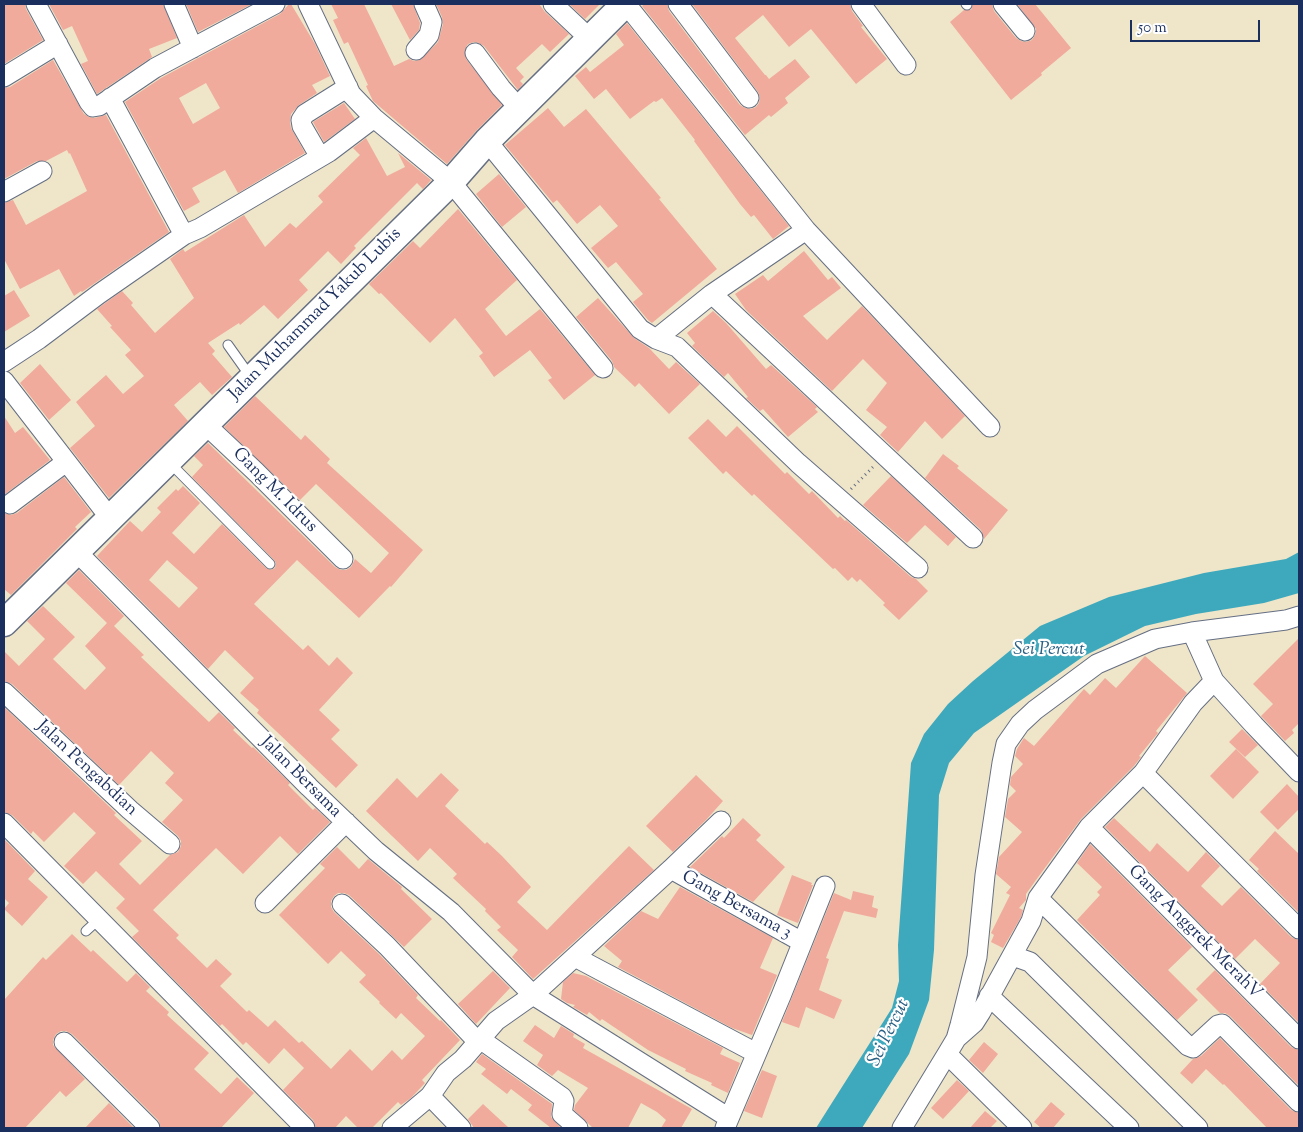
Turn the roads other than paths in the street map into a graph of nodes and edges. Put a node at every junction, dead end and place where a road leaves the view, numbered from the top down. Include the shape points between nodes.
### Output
1 (36, 4) edge
2 (174, 4) edge
3 (308, 4) edge
4 (424, 4) edge
5 (553, 4) edge
6 (625, 4) edge
7 (678, 4) edge
8 (861, 4) edge
9 (1003, 4) edge
10 (265, 6) edge
11 (1025, 31) dead end
12 (590, 39) junction
13 (58, 44) junction
14 (193, 48) junction
15 (416, 50) dead end
16 (475, 53) dead end
17 (906, 65) dead end
18 (4, 77) edge
19 (348, 87) junction
20 (110, 98) junction
21 (750, 98) dead end
22 (520, 109) junction
23 (374, 118) junction
24 (487, 142) junction
25 (320, 158) junction
26 (42, 171) dead end
27 (451, 182) junction
28 (4, 192) edge
29 (806, 230) junction
30 (184, 235) junction
31 (712, 294) junction
32 (656, 339) junction
33 (228, 345) dead end
34 (4, 362) edge
35 (603, 368) dead end
36 (252, 378) junction
37 (4, 381) edge
38 (205, 424) junction
39 (990, 428) dead end
40 (168, 461) junction
41 (66, 462) junction
42 (10, 504) dead end
43 (110, 518) junction
44 (973, 538) dead end
45 (76, 551) junction
46 (343, 559) dead end
47 (270, 564) dead end
48 (918, 568) dead end
49 (4, 623) edge
50 (1295, 623) edge
51 (1192, 632) junction
52 (1214, 681) junction
53 (4, 692) edge
54 (1299, 772) edge
55 (1143, 773) junction
56 (721, 820) dead end
57 (346, 822) junction
58 (4, 823) edge
59 (1088, 828) junction
60 (170, 844) dead end
61 (671, 869) junction
62 (825, 886) dead end
63 (1038, 898) junction
64 (265, 903) dead end
65 (342, 904) dead end
66 (1299, 929) edge
67 (802, 942) junction
68 (1013, 956) junction
69 (575, 957) junction
70 (533, 995) junction
71 (989, 996) junction
72 (1299, 1039) edge
73 (479, 1041) junction
74 (64, 1042) dead end
75 (952, 1047) junction
76 (756, 1052) junction
77 (1297, 1095) edge
78 (430, 1096) junction
79 (727, 1123) edge
80 (906, 1126) edge
81 (150, 1128) edge
82 (305, 1128) edge
83 (392, 1128) edge
84 (461, 1128) edge
85 (578, 1128) edge
86 (1022, 1128) edge
87 (1129, 1128) edge
88 (1198, 1128) edge

1 - 13 street
2 - 14 street
3 - 19 street
4 - 15 street via 432,22 429,35
5 - 12 street
6 - 12 main road, Jalan Muhammad Yakub Lubis
6 - 29 street
7 - 21 street
8 - 17 street
9 - 11 street
10 - 14 street
12 - 22 main road, Jalan Muhammad Yakub Lubis
13 - 18 street
13 - 20 street via 93,107
14 - 20 street
16 - 22 street
19 - 23 street
19 - 25 street via 305,114 301,120
20 - 30 street
22 - 24 main road, Jalan Muhammad Yakub Lubis
23 - 25 street
23 - 27 street
24 - 27 main road, Jalan Muhammad Yakub Lubis
24 - 32 street via 640,329
25 - 30 street
26 - 28 street
27 - 35 street
27 - 36 main road, Jalan Muhammad Yakub Lubis
29 - 31 street
29 - 39 street
30 - 34 street
31 - 32 street
31 - 44 street
32 - 48 street via 677,347 798,464
33 - 36 lane
36 - 38 main road, Jalan Muhammad Yakub Lubis
37 - 41 street
38 - 40 main road, Jalan Muhammad Yakub Lubis
38 - 46 street, Gang M. Idrus
40 - 43 main road, Jalan Muhammad Yakub Lubis
40 - 47 lane
41 - 42 street
41 - 43 street
43 - 45 main road, Jalan Muhammad Yakub Lubis
45 - 49 main road, Jalan Muhammad Yakub Lubis
45 - 57 street, Jalan Bersama
50 - 51 street
51 - 52 street
51 - 75 street via 1155,639 1097,664 1035,710 1006,744 985,876 977,957
52 - 54 street
52 - 55 street via 1193,703
53 - 60 street, Jalan Pengabdian
55 - 59 street
55 - 66 street
56 - 61 street
57 - 64 street
57 - 70 street, Jalan Bersama via 450,912
58 - 82 street via 92,925
59 - 63 street
59 - 72 street, Gang Anggrek MerahV
61 - 67 street, Gang Bersama 3
61 - 69 street
62 - 67 street
63 - 68 street
63 - 77 street via 1188,1046 1194,1048 1222,1024
65 - 73 street
67 - 76 street
68 - 71 street
68 - 88 street via 1030,962
69 - 70 street
69 - 76 street
70 - 73 street via 496,1021
70 - 79 street, Jalan Bersama
71 - 75 street via 974,1023
71 - 87 street
73 - 78 street via 446,1073
73 - 85 street via 562,1097 562,1114
74 - 81 street
75 - 80 street
75 - 86 street
76 - 79 street
78 - 83 street
78 - 84 street

